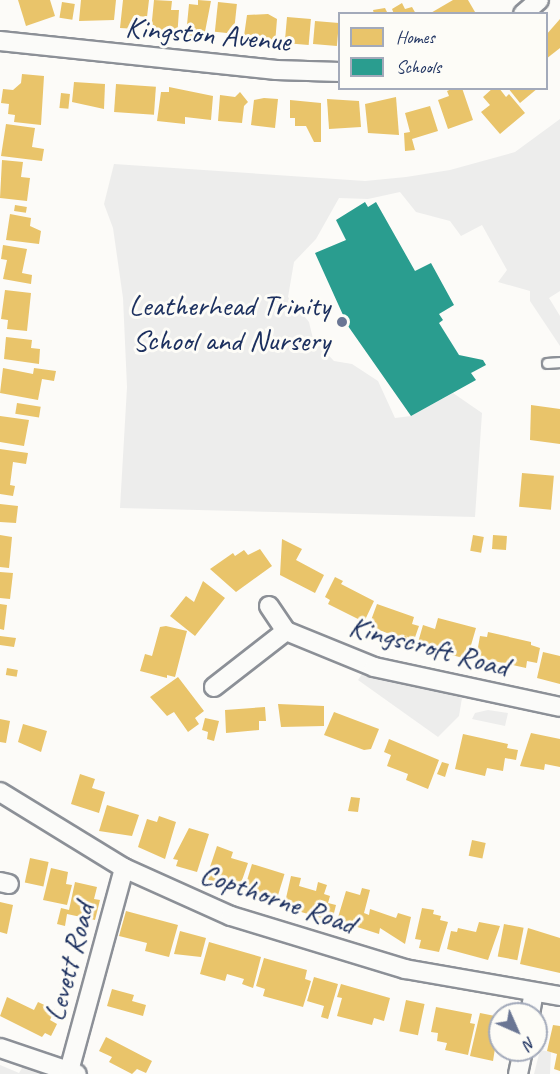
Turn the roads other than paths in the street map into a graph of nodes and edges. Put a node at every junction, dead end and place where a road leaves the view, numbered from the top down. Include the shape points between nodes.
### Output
1 (539, 0) edge
2 (525, 12) edge
3 (0, 41) edge
4 (338, 72) edge
5 (560, 362) edge
6 (547, 363) dead end
7 (269, 606) dead end
8 (286, 631) junction
9 (214, 687) dead end
10 (560, 707) edge
11 (0, 792) edge
12 (124, 868) junction
13 (534, 992) junction
14 (560, 996) edge
15 (532, 1002) edge
16 (0, 1048) edge
17 (73, 1072) edge

1 - 2 street
3 - 4 street, Kingston Avenue via 276,70
5 - 6 lane
7 - 8 street
8 - 9 street
8 - 10 street, Kingscroft Road via 374,667
11 - 12 street, Copthorne Road
12 - 13 street, Copthorne Road via 205,906 275,932 405,969
12 - 17 street, Levett Road
13 - 14 street, Copthorne Road
13 - 15 street
16 - 17 street, Levett Road

